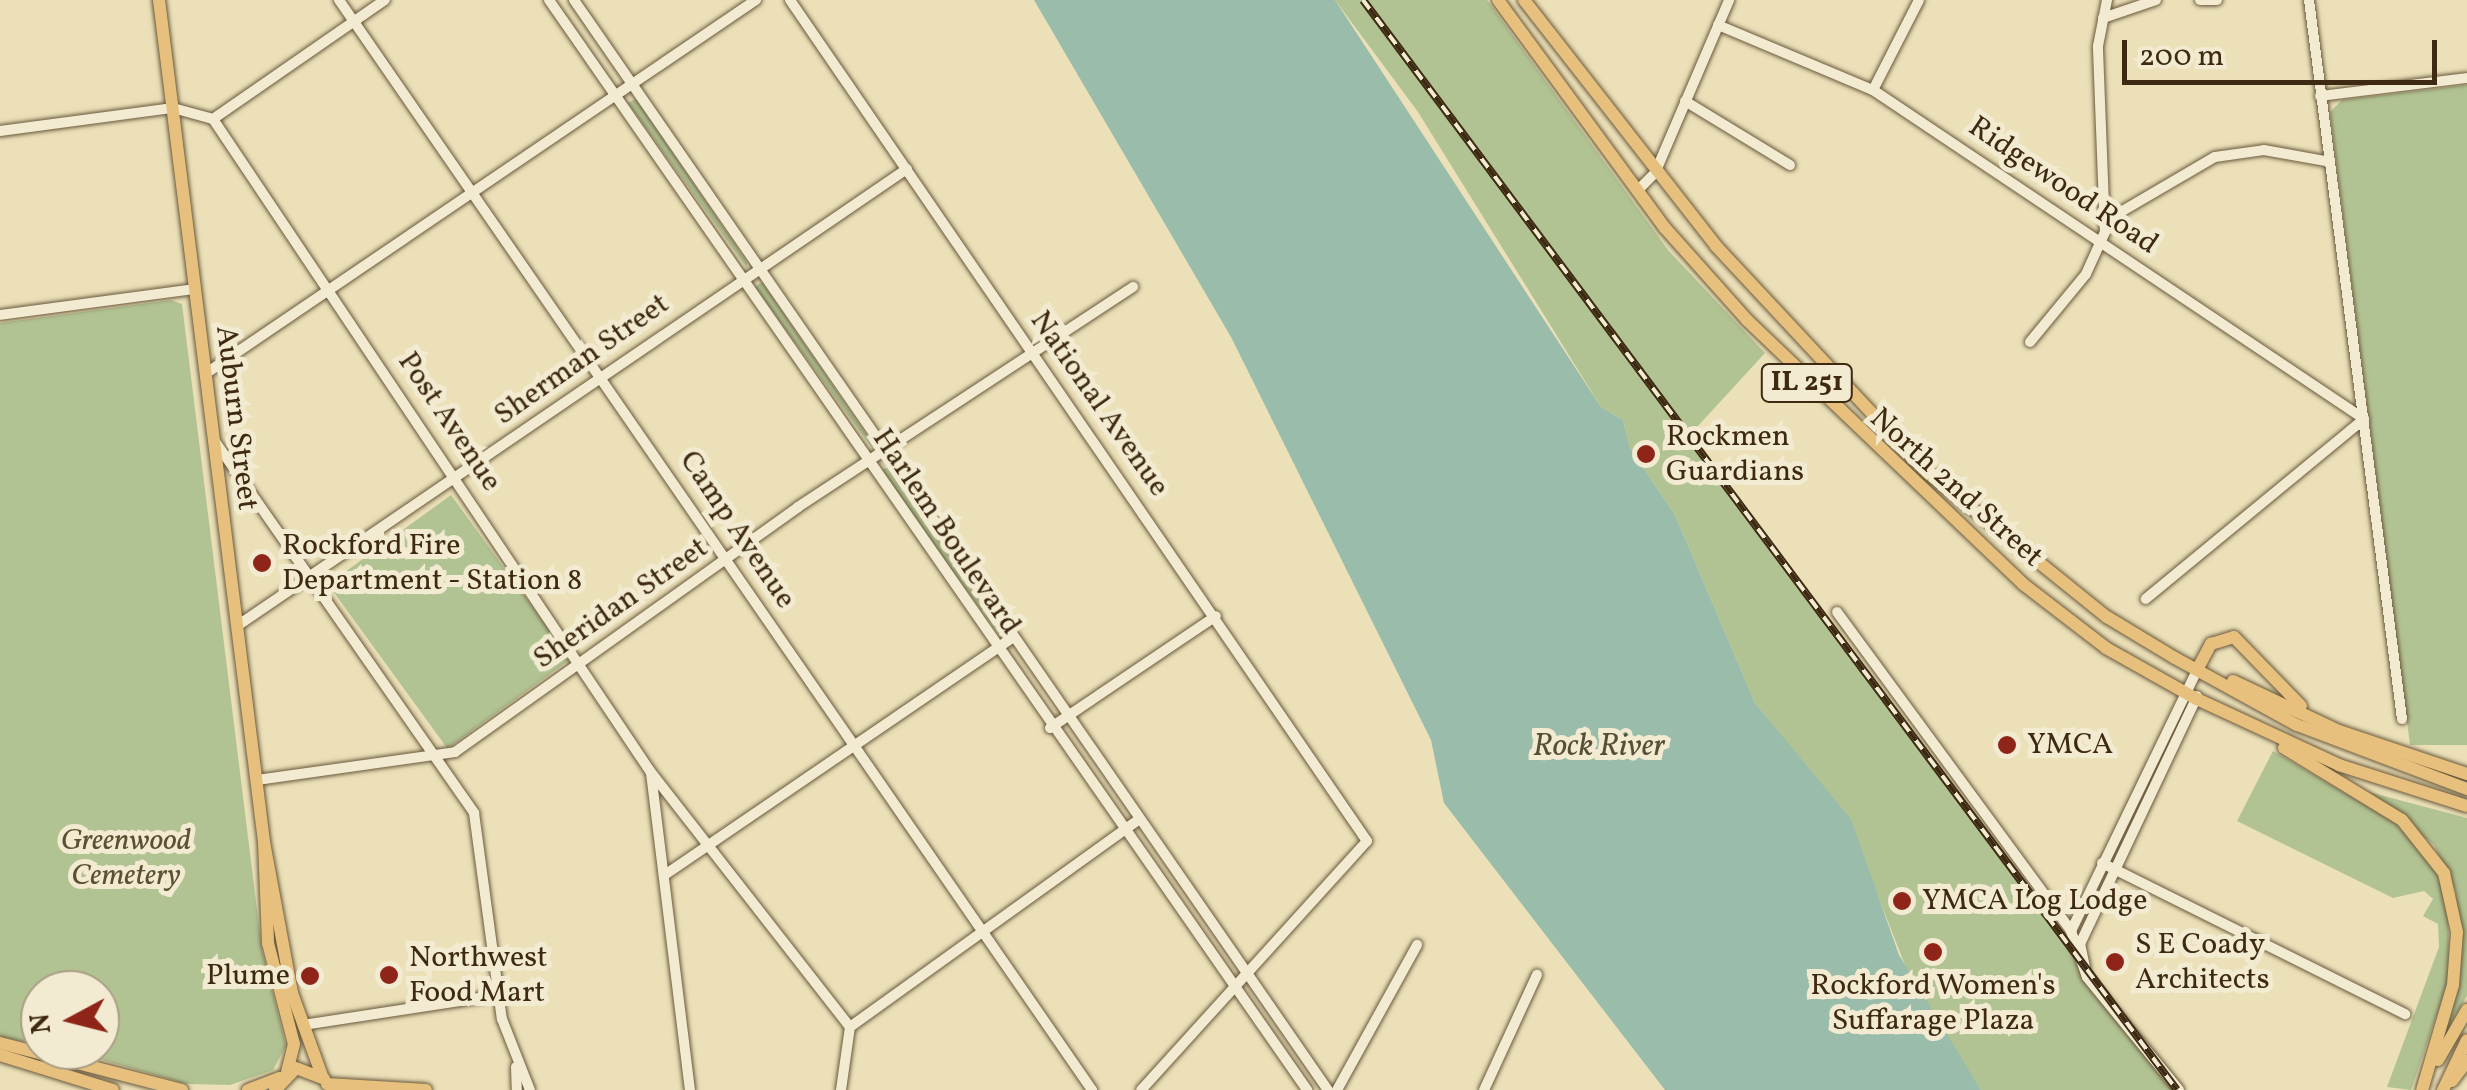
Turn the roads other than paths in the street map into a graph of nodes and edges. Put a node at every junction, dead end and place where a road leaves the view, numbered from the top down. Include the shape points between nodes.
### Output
1 (160, 0) edge
2 (339, 0) edge
3 (385, 0) edge
4 (549, 0) edge
5 (574, 0) edge
6 (756, 0) edge
7 (790, 0) edge
8 (1498, 0) edge
9 (1524, 0) edge
10 (1729, 0) edge
11 (1919, 0) edge
12 (2106, 0) edge
13 (2156, 0) edge
14 (2200, 0) edge
15 (2217, 0) edge
16 (2309, 0) edge
17 (2103, 18) junction
18 (354, 22) junction
19 (1718, 25) junction
20 (2467, 78) edge
21 (634, 84) junction
22 (1873, 90) junction
23 (2320, 96) junction
24 (616, 97) junction
25 (1686, 102) junction
26 (173, 108) junction
27 (213, 119) junction
28 (0, 131) edge
29 (2326, 161) junction
30 (1790, 165) dead end
31 (906, 169) junction
32 (1655, 173) junction
33 (1636, 191) junction
34 (478, 192) junction
35 (2107, 220) junction
36 (2100, 242) junction
37 (760, 266) junction
38 (742, 278) junction
39 (1134, 287) dead end
40 (194, 289) junction
41 (332, 290) junction
42 (0, 315) edge
43 (2030, 342) dead end
44 (1033, 353) junction
45 (205, 374) junction
46 (603, 376) junction
47 (2364, 419) junction
48 (214, 439) junction
49 (886, 450) junction
50 (868, 462) junction
51 (455, 477) junction
52 (727, 561) junction
53 (310, 578) junction
54 (2146, 599) dead end
55 (1837, 612) dead end
56 (1216, 616) junction
57 (238, 626) junction
58 (1012, 636) junction
59 (996, 648) junction
60 (580, 659) junction
61 (2193, 686) junction
62 (2221, 711) junction
63 (1068, 715) junction
64 (2402, 719) dead end
65 (1050, 728) junction
66 (2366, 740) junction
67 (854, 746) junction
68 (438, 758) junction
69 (650, 771) junction
70 (2467, 774) edge
71 (256, 780) junction
72 (2467, 789) edge
73 (2467, 806) edge
74 (1139, 819) junction
75 (1122, 831) junction
76 (264, 842) junction
77 (710, 846) junction
78 (2102, 864) junction
79 (2117, 871) junction
80 (666, 874) junction
81 (979, 931) junction
82 (2071, 932) junction
83 (1416, 945) dead end
84 (1536, 975) dead end
85 (1250, 976) junction
86 (2087, 977) junction
87 (1235, 990) junction
88 (499, 995) junction
89 (2467, 1010) edge
90 (2405, 1014) dead end
91 (303, 1026) junction
92 (850, 1027) junction
93 (2467, 1040) edge
94 (0, 1044) edge
95 (514, 1051) junction
96 (0, 1055) edge
97 (2467, 1061) edge
98 (281, 1080) edge
99 (326, 1083) edge
100 (2424, 1085) edge
101 (112, 1090) edge
102 (182, 1090) edge
103 (248, 1090) edge
104 (426, 1090) edge
105 (517, 1090) edge
106 (530, 1090) edge
107 (690, 1090) edge
108 (841, 1090) edge
109 (1092, 1090) edge
110 (1141, 1090) edge
111 (1307, 1090) edge
112 (1328, 1090) edge
113 (1338, 1090) edge
114 (1484, 1090) edge
115 (2179, 1090) edge
116 (2443, 1090) edge

1 - 26 main road, Auburn Street
2 - 18 street, Camp Avenue
3 - 18 street
4 - 24 street, Harlem Boulevard
5 - 21 street, Harlem Boulevard
6 - 21 street
7 - 31 street, National Avenue
8 - 33 main road, North 2nd Street / IL 251
9 - 32 main road, North 2nd Street / IL 251
10 - 19 street
11 - 22 street
12 - 17 street
13 - 17 street
14 - 15 street
16 - 23 street
17 - 35 street
18 - 27 street
18 - 34 street, Camp Avenue
19 - 22 street, Ridgewood Road
19 - 25 street
20 - 23 street
21 - 24 street
21 - 37 street, Harlem Boulevard
22 - 36 street, Ridgewood Road
23 - 29 street
24 - 34 street
24 - 38 street, Harlem Boulevard
25 - 30 street
25 - 32 street
26 - 27 street
26 - 28 street
26 - 40 main road, Auburn Street
27 - 41 street, Post Avenue
29 - 35 street via 2264,150 2214,158
29 - 47 street
31 - 37 street, Sherman Street
31 - 44 street, National Avenue
32 - 33 street
32 - 61 main road, North 2nd Street / IL 251 via 1927,472 2107,617 2175,658
33 - 61 main road, North 2nd Street / IL 251 via 1748,320 1932,501 2106,648
34 - 41 street
34 - 46 street, Camp Avenue
35 - 36 street
36 - 43 street via 2086,274
36 - 47 street, Ridgewood Road
37 - 38 street, Sherman Street
37 - 49 street, Harlem Boulevard
38 - 46 street, Sherman Street
38 - 50 street, Harlem Boulevard
39 - 44 street, Sheridan Street
40 - 42 street
40 - 45 main road, Auburn Street
41 - 45 street
41 - 51 street, Post Avenue
44 - 49 street, Sheridan Street
44 - 56 street, National Avenue
45 - 48 main road, Auburn Street
46 - 51 street, Sherman Street
46 - 52 street, Camp Avenue
47 - 54 street
47 - 64 street
48 - 53 street
48 - 57 main road, Auburn Street
49 - 50 street, Sheridan Street
49 - 58 street, Harlem Boulevard
50 - 52 street, Sheridan Street
50 - 59 street, Harlem Boulevard
51 - 53 street, Sherman Street
51 - 60 street, Post Avenue
52 - 60 street, Sheridan Street
52 - 67 street, Camp Avenue
53 - 57 street, Sherman Street
53 - 68 street
55 - 82 street
56 - 63 street
56 - 85 street, National Avenue via 1366,838
57 - 71 main road, Auburn Street
58 - 59 street
58 - 63 street, Harlem Boulevard
59 - 65 street, Harlem Boulevard
59 - 67 street
60 - 68 street, Sheridan Street
60 - 69 street, Post Avenue
61 - 62 main road, North 2nd Street / IL 251
61 - 66 main road
61 - 66 main road via 2211,644 2234,637 2287,696
61 - 72 main road, North 2nd Street / IL 251
61 - 78 street
61 - 79 street
62 - 73 main road, North 2nd Street / IL 251 via 2339,765
62 - 100 main road via 2402,820 2444,873 2457,932 2453,985
63 - 65 street
63 - 74 street, Harlem Boulevard
65 - 75 street, Harlem Boulevard
66 - 70 main road
67 - 77 street
67 - 81 street, Camp Avenue
68 - 71 street, Sheridan Street
68 - 88 street via 476,821
69 - 77 street, Post Avenue
69 - 80 street
71 - 76 main road, Auburn Street
74 - 75 street
74 - 85 street, Harlem Boulevard
75 - 81 street
75 - 87 street, Harlem Boulevard
76 - 91 main road, Auburn Street
76 - 98 main road, Auburn Street via 268,943 294,1044
77 - 80 street
77 - 92 street, Post Avenue
78 - 79 street
78 - 82 street
79 - 86 street via 2080,944
79 - 90 street
80 - 107 street
81 - 92 street
81 - 109 street, Camp Avenue
82 - 86 street
83 - 113 street
84 - 114 street
85 - 87 street
85 - 112 street, Harlem Boulevard
86 - 115 street
87 - 110 street
87 - 111 street, Harlem Boulevard
88 - 91 street
88 - 95 street
89 - 100 main road
91 - 99 main road, Auburn Street
92 - 108 street
93 - 116 main road
94 - 102 main road
95 - 105 street
95 - 106 street
96 - 101 main road
97 - 116 main road
98 - 99 main road
98 - 103 main road
99 - 104 main road

